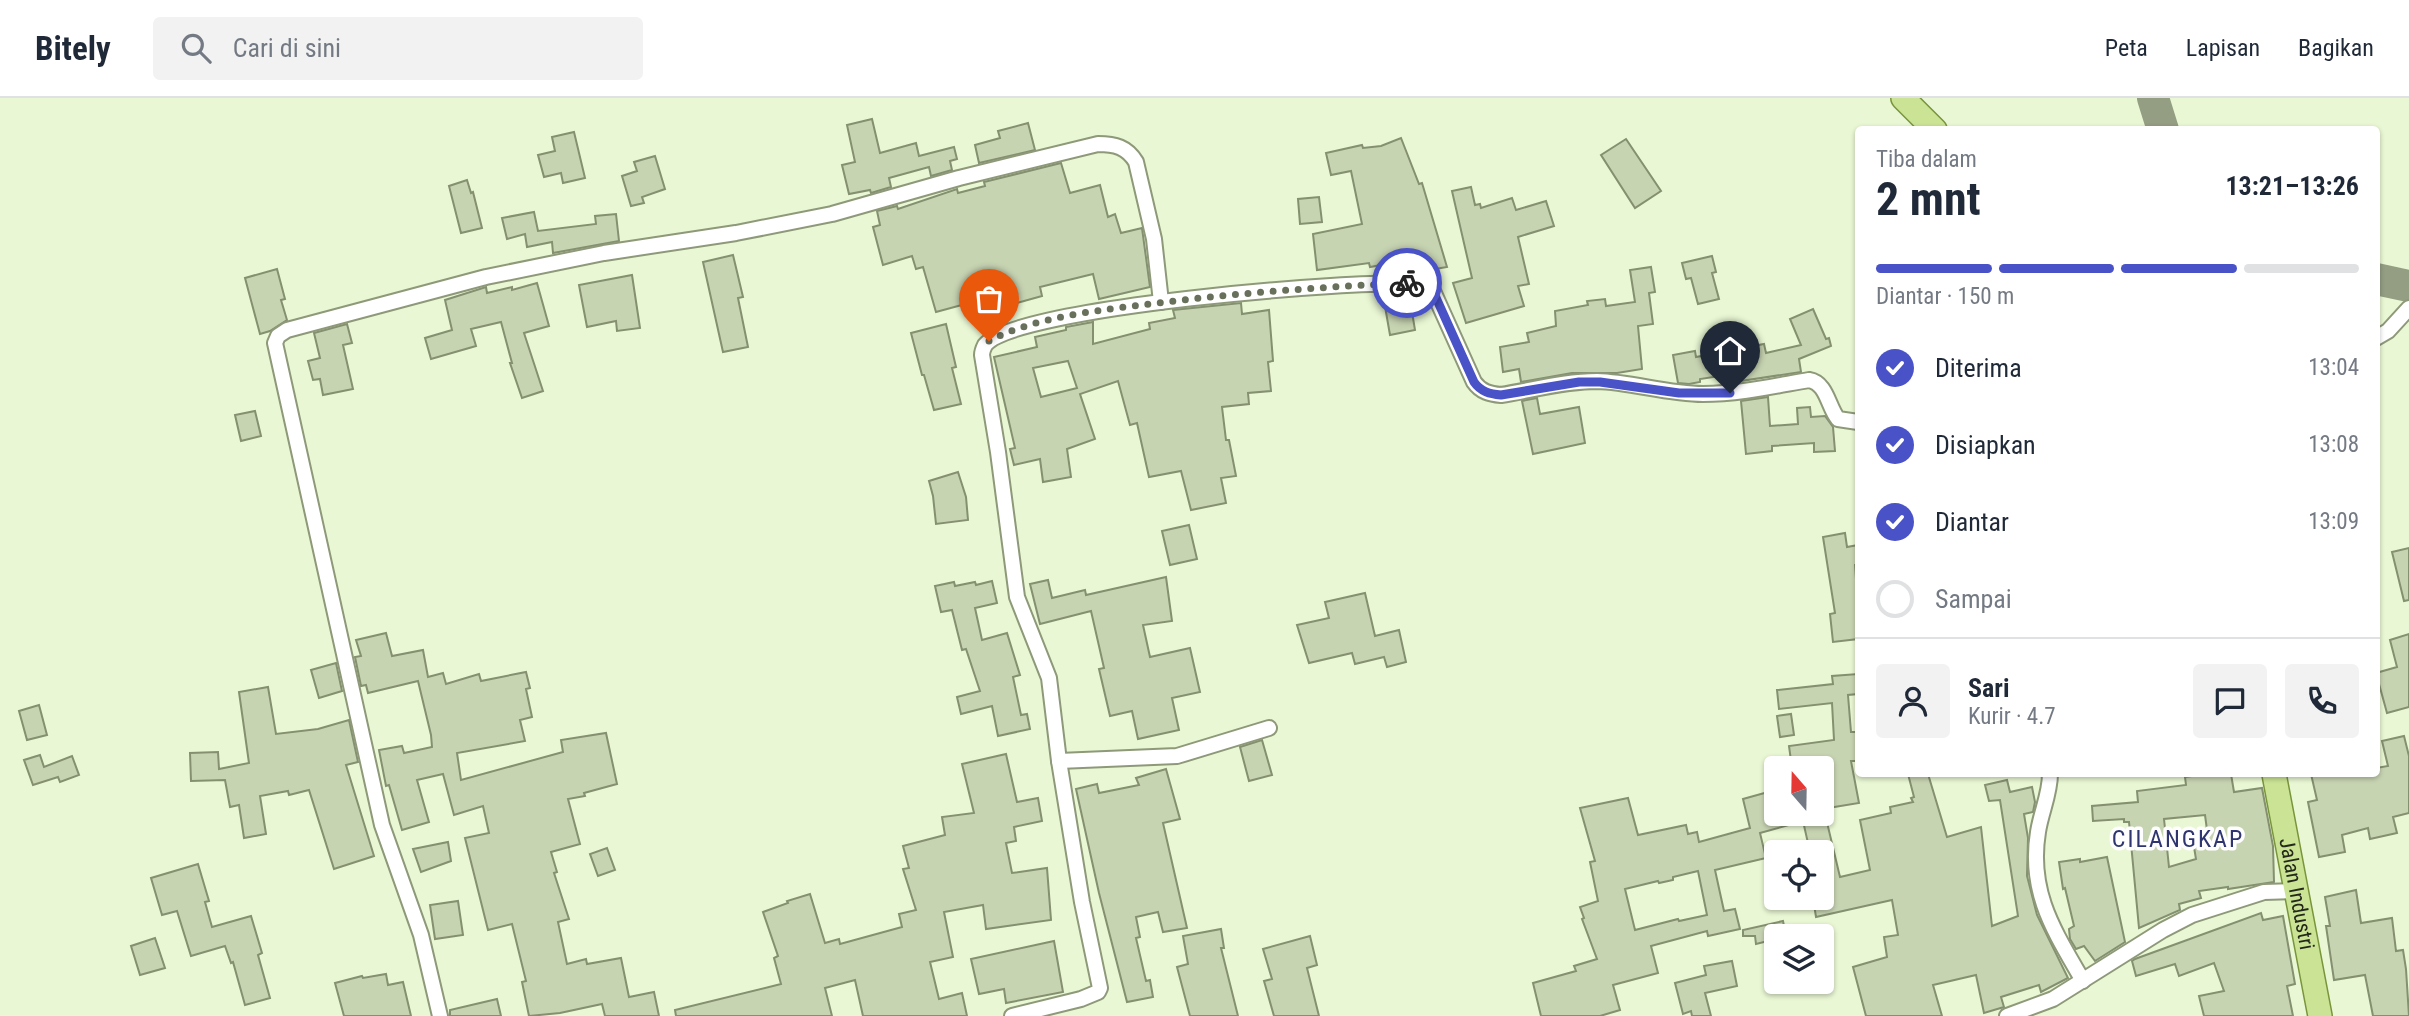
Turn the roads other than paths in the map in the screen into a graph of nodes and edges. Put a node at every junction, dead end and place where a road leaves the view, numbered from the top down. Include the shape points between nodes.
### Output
1 (1903, 98) edge
2 (1931, 126) edge
3 (1161, 302) junction
4 (2409, 308) edge
5 (2380, 336) edge
6 (1855, 422) edge
7 (1269, 728) dead end
8 (1059, 761) junction
9 (2050, 777) edge
10 (2275, 777) edge
11 (2295, 891) junction
12 (2082, 981) junction
13 (440, 1016) edge
14 (1013, 1016) edge
15 (2007, 1016) edge
16 (2320, 1016) edge

1 - 2 main road
3 - 6 street via 1297,288 1419,284 1433,291 1474,382 1491,394 1590,382 1679,393 1730,393 1809,380 1822,386 1838,419
3 - 8 street via 1067,316 1011,332 984,346 1017,597 1049,678
3 - 13 street via 1154,239 1136,162 1121,147 1098,144 832,214 486,277 278,335 275,343 360,736 382,825 421,935
4 - 5 street
7 - 8 street via 1177,756
8 - 14 street via 1100,988 1081,999
9 - 12 street via 2035,870 2047,919
10 - 11 main road, Jalan Industri
11 - 12 street via 2264,892 2192,915
11 - 16 main road, Jalan Industri
12 - 15 street via 2053,999

